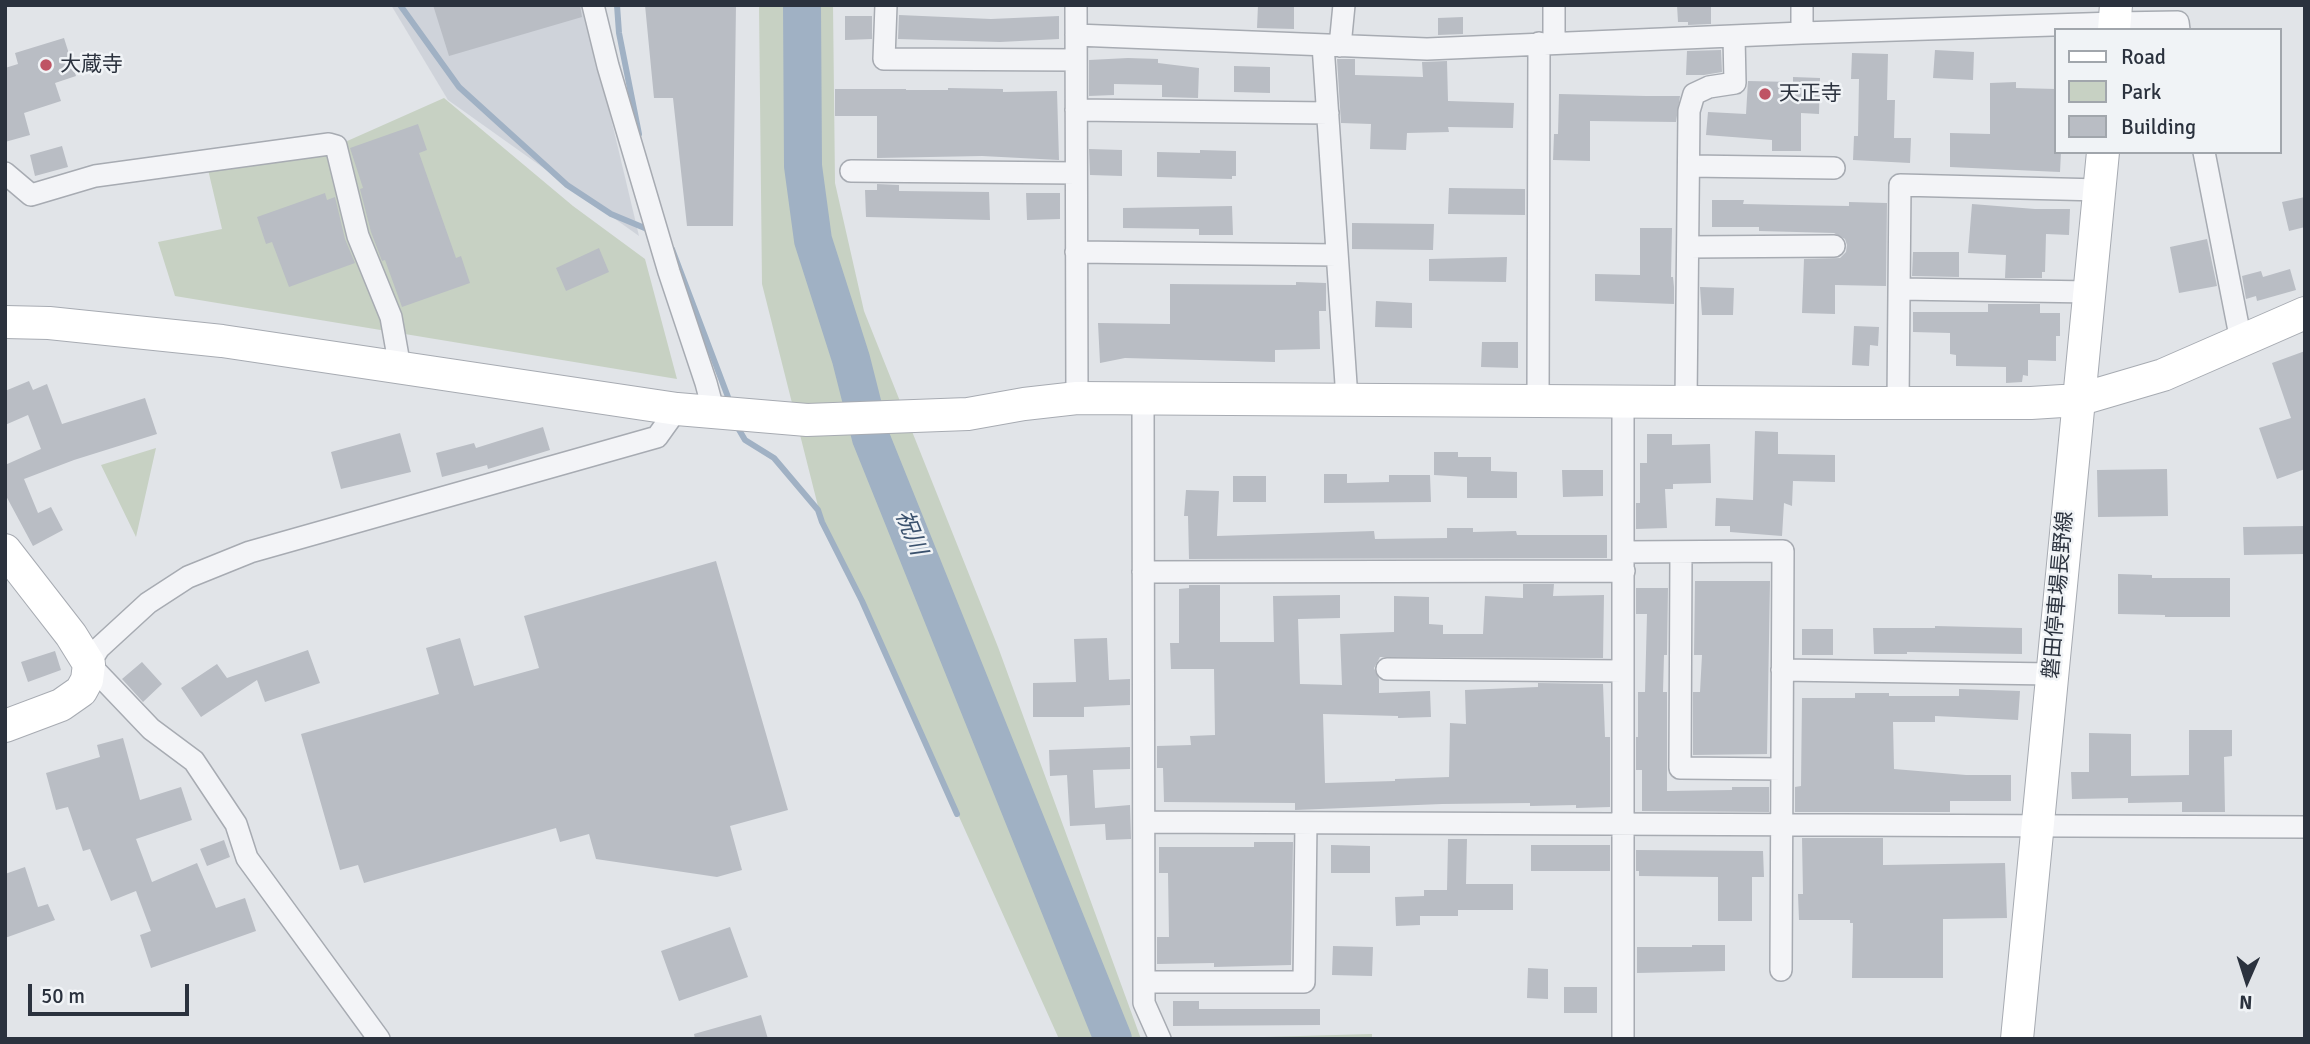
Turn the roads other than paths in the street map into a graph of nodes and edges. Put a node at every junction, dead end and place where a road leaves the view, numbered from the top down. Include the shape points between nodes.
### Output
1 (593, 5) edge
2 (886, 5) edge
3 (1076, 5) edge
4 (1344, 5) edge
5 (1554, 5) edge
6 (1802, 5) edge
7 (2115, 19) edge
8 (2179, 28) edge
9 (1802, 33) junction
10 (1076, 35) junction
11 (1734, 36) junction
12 (1546, 43) junction
13 (1331, 45) junction
14 (1076, 60) junction
15 (1076, 110) junction
16 (1328, 113) junction
17 (2103, 154) edge
18 (2204, 154) edge
19 (1689, 166) junction
20 (1834, 168) dead end
21 (851, 171) dead end
22 (5, 173) edge
23 (1076, 173) junction
24 (2100, 190) junction
25 (1834, 246) dead end
26 (1688, 247) junction
27 (1076, 253) junction
28 (1337, 255) junction
29 (1899, 289) junction
30 (2091, 292) junction
31 (2305, 313) edge
32 (5, 322) edge
33 (2241, 341) junction
34 (400, 368) junction
35 (1077, 398) junction
36 (1143, 398) junction
37 (1347, 399) junction
38 (1538, 400) junction
39 (2078, 400) junction
40 (1623, 401) junction
41 (1686, 401) junction
42 (1898, 402) junction
43 (677, 409) junction
44 (714, 413) junction
45 (5, 550) edge
46 (1681, 552) junction
47 (1624, 561) junction
48 (1143, 572) junction
49 (89, 664) junction
50 (1387, 669) dead end
51 (1782, 670) junction
52 (1623, 671) junction
53 (2052, 674) junction
54 (5, 726) edge
55 (1782, 769) junction
56 (1144, 822) junction
57 (1306, 823) junction
58 (1623, 824) junction
59 (1783, 825) junction
60 (2038, 826) junction
61 (2305, 827) edge
62 (1782, 970) dead end
63 (1144, 982) junction
64 (379, 1039) edge
65 (1160, 1039) edge
66 (1623, 1039) edge
67 (2017, 1039) edge

1 - 44 street
2 - 14 street via 884,59
3 - 10 street
4 - 13 street
5 - 12 street
6 - 9 street
7 - 8 street via 2178,22
7 - 9 street
9 - 11 street
10 - 13 street
10 - 14 street
11 - 12 street
11 - 19 street via 1735,83 1694,94 1689,111
12 - 13 street via 1427,49
12 - 38 street
13 - 16 street
14 - 15 street
15 - 16 street
15 - 23 street
16 - 28 street
17 - 24 street, 磐田停車場長野線
18 - 33 street
19 - 20 street
19 - 26 street
21 - 23 street
22 - 34 street via 31,195 95,176 336,146 358,236 391,317
23 - 27 street
24 - 29 street via 1900,185
24 - 30 street, 磐田停車場長野線
25 - 26 street
26 - 41 street
27 - 28 street
27 - 35 street
28 - 37 street
29 - 30 street
29 - 42 street
30 - 39 street, 磐田停車場長野線
31 - 33 street
32 - 34 street via 222,341
33 - 39 street via 2163,375
34 - 43 street
35 - 36 street
35 - 44 street via 968,414 886,419 807,420
36 - 37 street
36 - 48 street
37 - 38 street
38 - 40 street
39 - 42 street
39 - 53 street, 磐田停車場長野線
40 - 41 street
40 - 47 street
41 - 42 street
43 - 44 street
43 - 49 street via 657,438 250,552 188,577 148,603 99,648
45 - 49 street
46 - 47 street
46 - 51 street via 1783,551
46 - 55 street via 1679,768
47 - 48 street
47 - 52 street
48 - 56 street
49 - 54 street via 81,691 61,705
49 - 64 street via 151,729 194,761 236,824 247,858
50 - 52 street
51 - 53 street
51 - 55 street
52 - 58 street
53 - 60 street, 磐田停車場長野線
55 - 59 street
56 - 57 street
56 - 63 street
57 - 58 street
57 - 63 street via 1304,982
58 - 59 street
58 - 66 street
59 - 60 street
59 - 62 street
60 - 61 street
60 - 67 street, 磐田停車場長野線
63 - 65 street via 1144,1003

